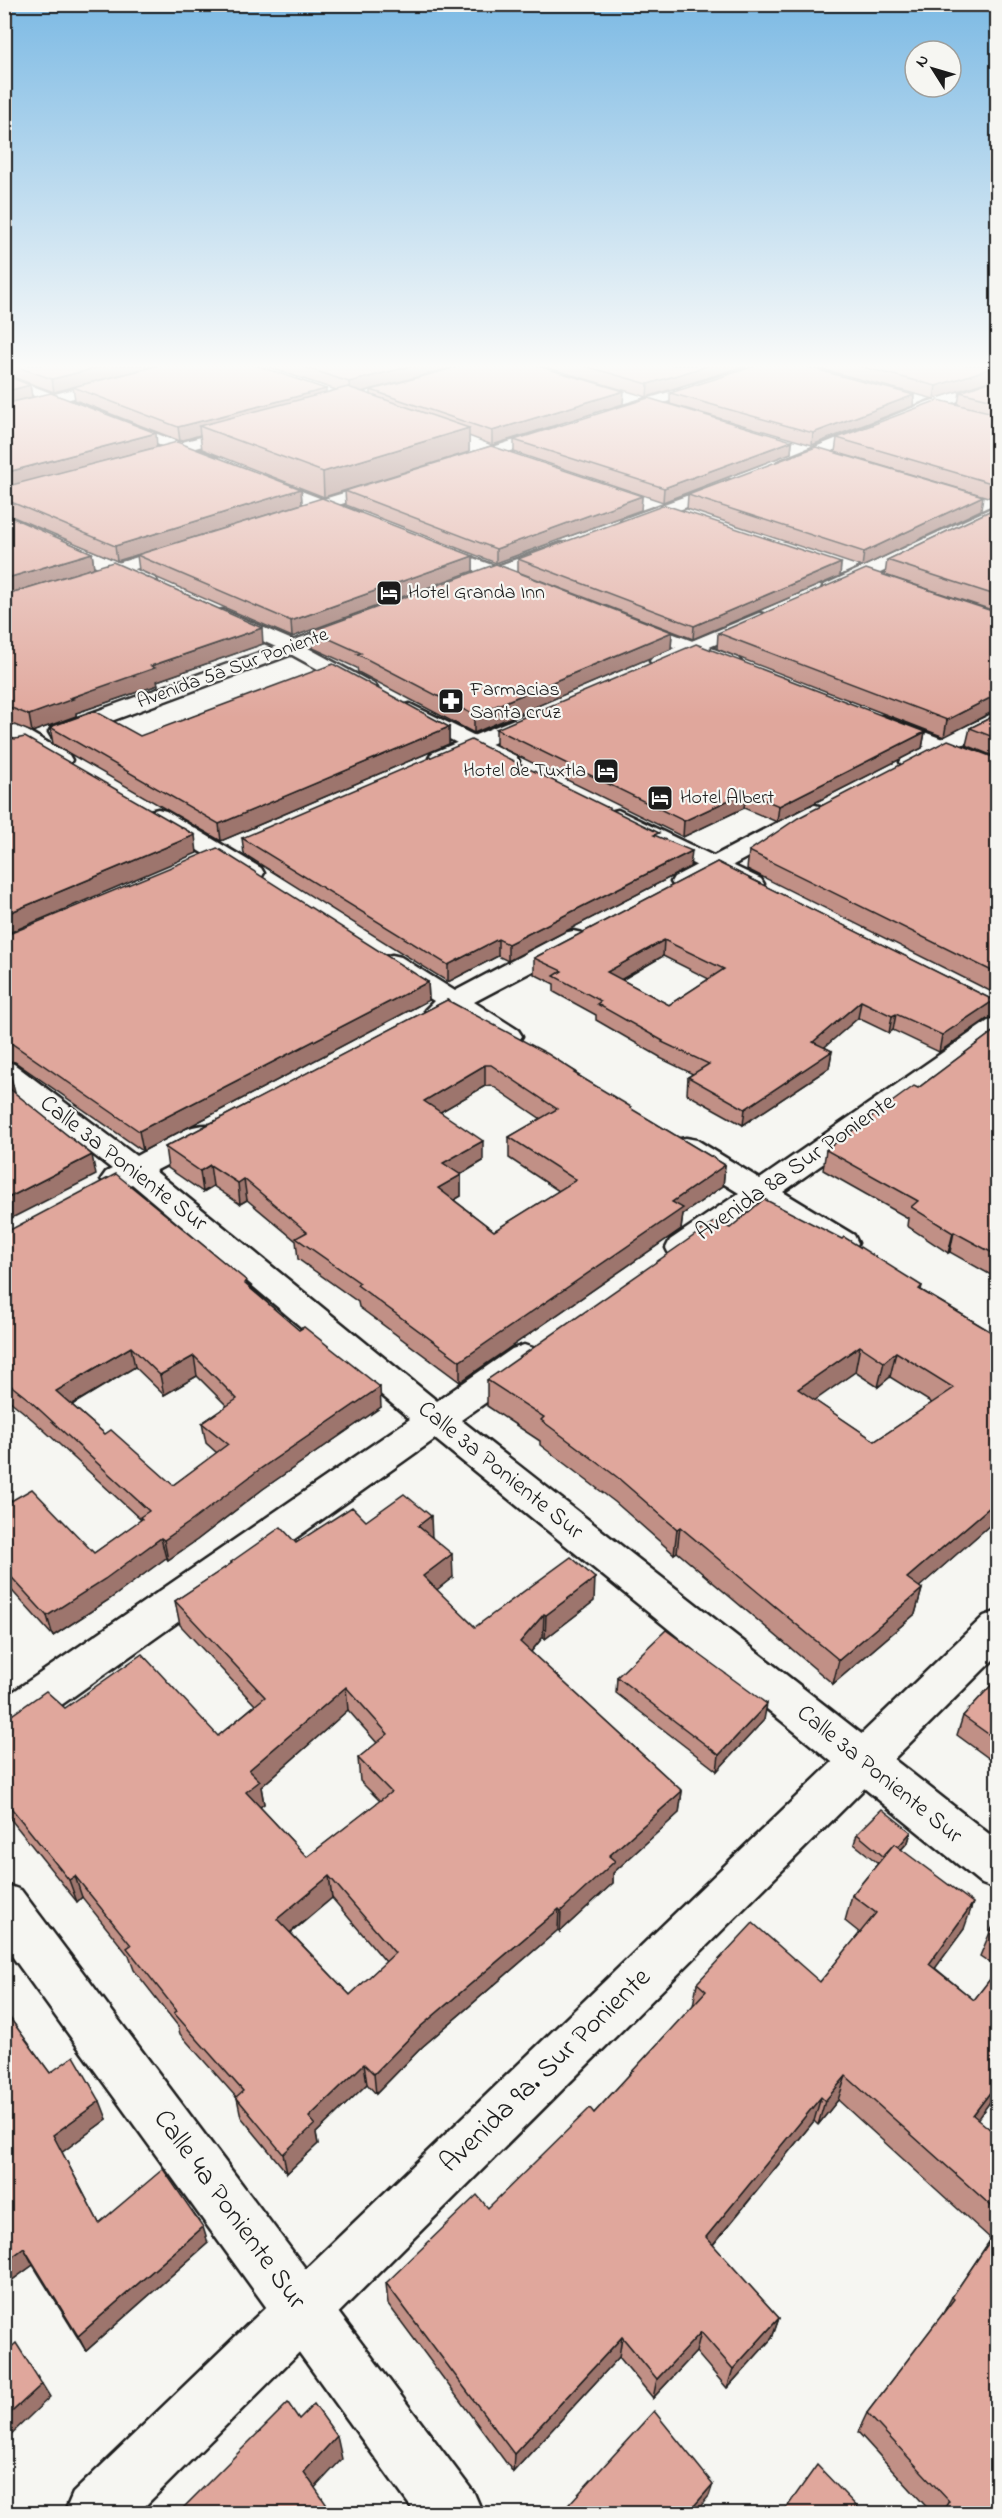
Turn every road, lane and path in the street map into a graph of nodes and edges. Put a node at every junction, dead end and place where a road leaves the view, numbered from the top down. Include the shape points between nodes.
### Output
1 (266, 483) edge
2 (394, 483) edge
3 (739, 483) edge
4 (975, 500) edge
5 (645, 503) dead end
6 (322, 505) junction
7 (998, 508) edge
8 (665, 510) junction
9 (687, 517) edge
10 (4, 518) edge
11 (277, 519) edge
12 (366, 522) edge
13 (612, 529) edge
14 (580, 541) edge
15 (420, 543) edge
16 (198, 544) edge
17 (842, 567) dead end
18 (118, 568) junction
19 (496, 573) junction
20 (864, 575) junction
21 (887, 582) edge
22 (453, 588) edge
23 (540, 589) edge
24 (172, 593) edge
25 (811, 597) edge
26 (4, 604) edge
27 (205, 608) edge
28 (778, 611) edge
29 (378, 616) edge
30 (616, 618) edge
31 (291, 647) junction
32 (693, 647) junction
33 (747, 669) edge
34 (640, 670) edge
35 (556, 707) edge
36 (866, 716) edge
37 (998, 717) edge
38 (4, 727) edge
39 (31, 743) junction
40 (472, 744) junction
41 (942, 746) junction
42 (4, 752) edge
43 (418, 768) edge
44 (998, 768) edge
45 (525, 770) edge
46 (81, 772) edge
47 (890, 773) edge
48 (838, 800) edge
49 (131, 801) edge
50 (599, 807) edge
51 (715, 865) junction
52 (270, 885) edge
53 (767, 891) edge
54 (662, 892) edge
55 (600, 926) edge
56 (367, 947) edge
57 (454, 1002) junction
58 (413, 1024) edge
59 (998, 1027) edge
60 (533, 1052) edge
61 (4, 1070) edge
62 (227, 1122) edge
63 (661, 1132) edge
64 (134, 1170) junction
65 (94, 1191) edge
66 (760, 1193) junction
67 (869, 1259) edge
68 (652, 1269) edge
69 (554, 1337) edge
70 (436, 1420) junction
71 (998, 1628) edge
72 (4, 1722) edge
73 (861, 1761) junction
74 (998, 1869) edge
75 (4, 1906) edge
76 (302, 2309) junction
77 (94, 2514) edge
78 (453, 2514) edge

1 - 6 street
2 - 6 street
3 - 8 street
4 - 7 street
5 - 8 street
6 - 11 street
6 - 12 street
7 - 20 street
8 - 9 street
8 - 13 street
10 - 18 street
14 - 19 street
15 - 19 street
16 - 18 street
17 - 20 street
18 - 24 street
18 - 26 street
19 - 22 street
19 - 23 street
20 - 21 street
20 - 25 street
27 - 31 street
28 - 32 street
29 - 31 street, Avenida 5a Sur Poniente
30 - 32 street
31 - 39 street, Avenida 5a Sur Poniente
31 - 40 street
32 - 33 street
32 - 34 street
35 - 40 street
36 - 41 street
37 - 41 street
38 - 39 street
39 - 42 street, Avenida 5a Sur Poniente
39 - 46 street
40 - 43 street
40 - 45 street
41 - 44 street
41 - 47 street
48 - 51 street
49 - 52 street
50 - 51 street
51 - 53 street
51 - 54 street
55 - 57 street
56 - 57 street
57 - 58 street
57 - 60 street
59 - 66 street, Avenida 8a Sur Poniente
61 - 64 street, Calle 3a Poniente Sur
62 - 64 street
63 - 66 street
64 - 65 street
64 - 70 street, Calle 3a Poniente Sur
66 - 67 street
66 - 68 street, Avenida 8a Sur Poniente
69 - 70 street
70 - 72 street
70 - 73 street, Calle 3a Poniente Sur
71 - 73 street, Avenida 9a. Sur Poniente
73 - 74 street, Calle 3a Poniente Sur
73 - 76 street, Avenida 9a. Sur Poniente
75 - 76 street, Calle 4a Poniente Sur
76 - 77 street, Avenida 9a. Sur Poniente
76 - 78 street, Calle 4a Poniente Sur

